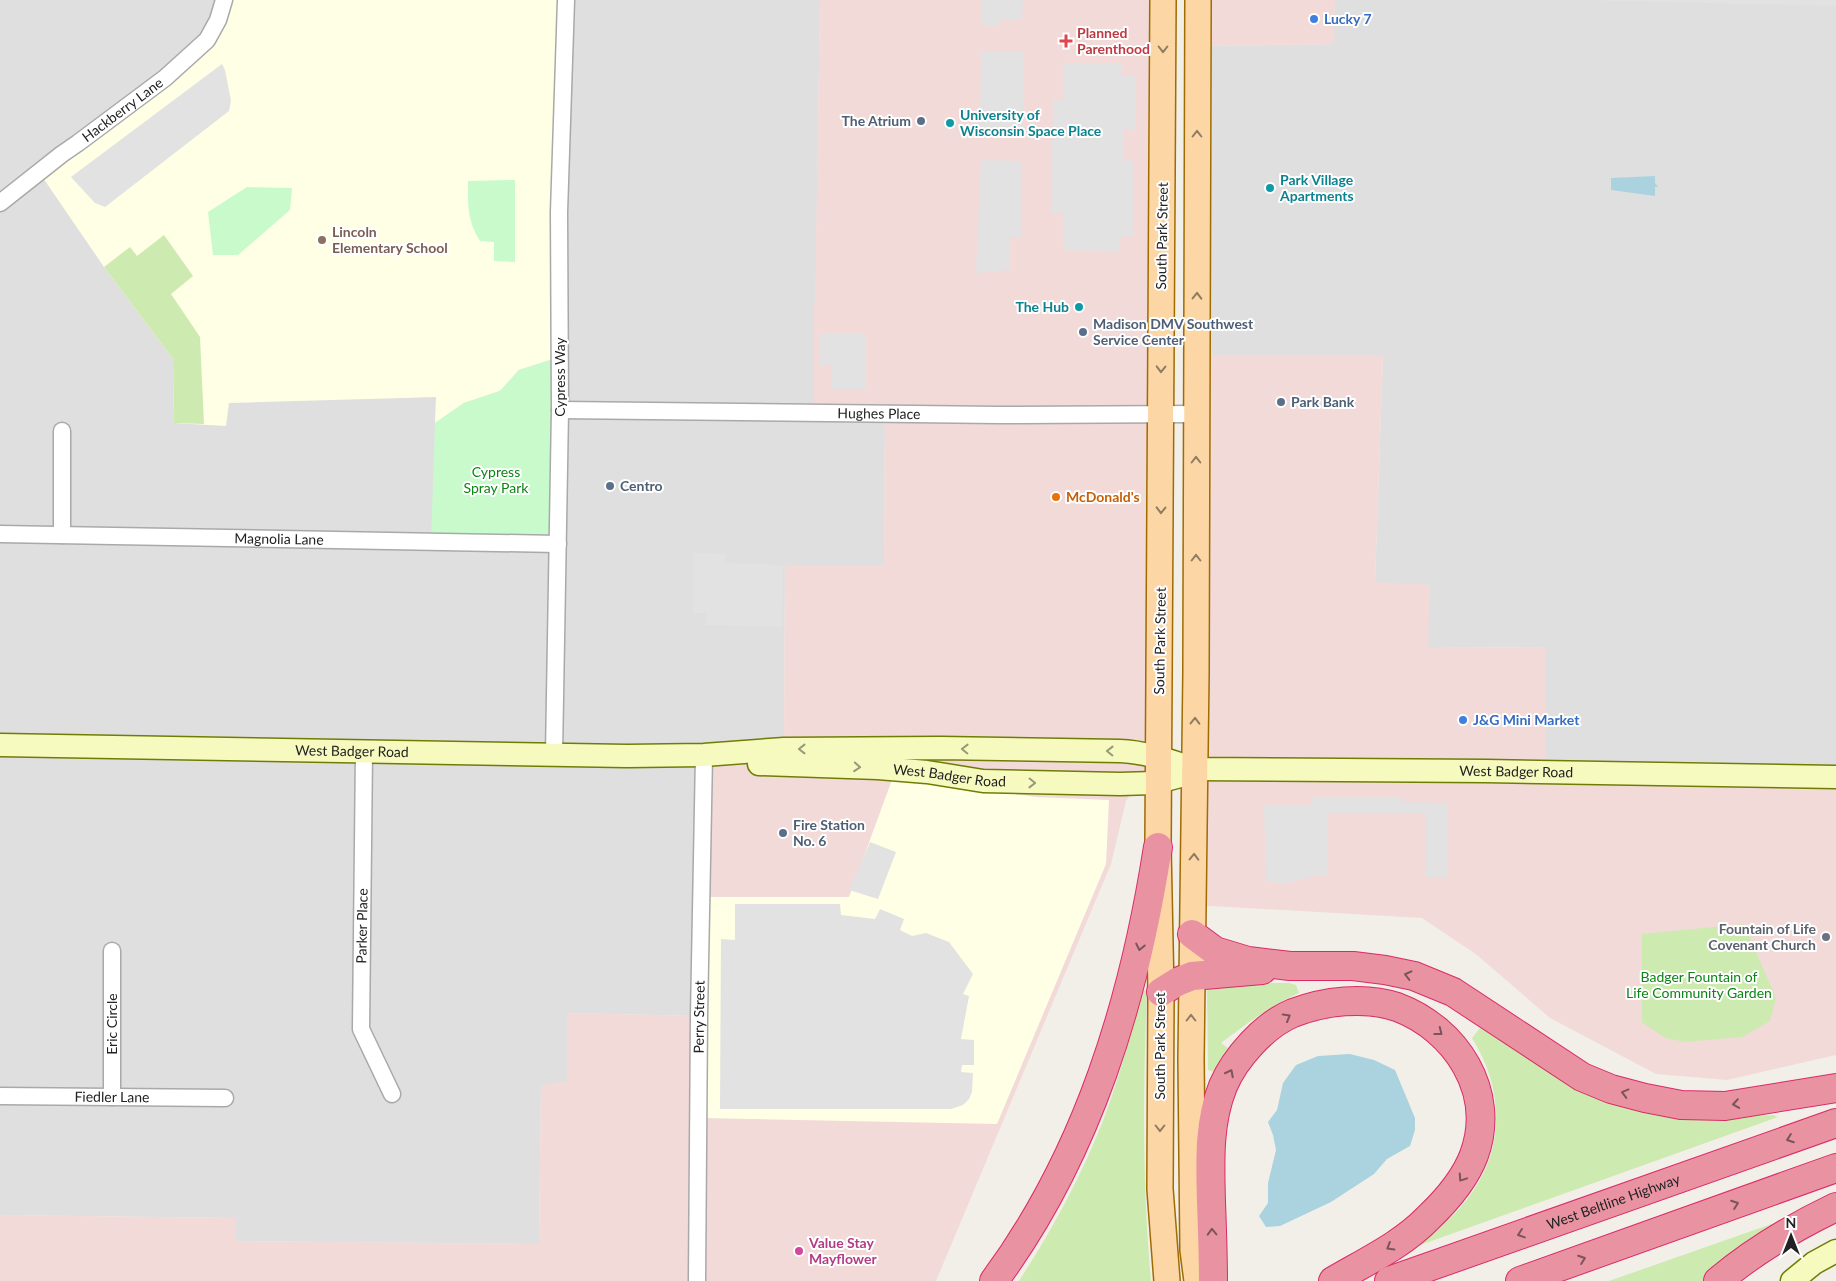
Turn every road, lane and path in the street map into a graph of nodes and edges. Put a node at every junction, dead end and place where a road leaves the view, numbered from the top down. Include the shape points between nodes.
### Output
1 (224, 0) edge
2 (566, 0) edge
3 (1163, 0) edge
4 (1198, 0) edge
5 (0, 203) edge
6 (560, 410) junction
7 (1161, 414) junction
8 (1197, 414) junction
9 (62, 432) dead end
10 (0, 534) edge
11 (62, 535) junction
12 (558, 544) junction
13 (0, 746) edge
14 (364, 751) junction
15 (554, 754) junction
16 (704, 755) junction
17 (1158, 757) junction
18 (1195, 769) junction
19 (1836, 777) edge
20 (1158, 782) junction
21 (1158, 847) junction
22 (1192, 934) junction
23 (112, 951) dead end
24 (1290, 966) junction
25 (1192, 976) junction
26 (1130, 986) junction
27 (1161, 992) junction
28 (1836, 1088) edge
29 (392, 1094) dead end
30 (0, 1096) edge
31 (112, 1097) junction
32 (224, 1098) dead end
33 (1836, 1123) edge
34 (1836, 1168) edge
35 (1836, 1207) edge
36 (1836, 1251) edge
37 (697, 1281) edge
38 (982, 1281) edge
39 (994, 1281) edge
40 (1167, 1281) edge
41 (1197, 1281) edge
42 (1214, 1281) edge
43 (1333, 1281) edge
44 (1389, 1281) edge
45 (1520, 1281) edge
46 (1718, 1281) edge
47 (1792, 1281) edge

1 - 5 street, Hackberry Lane via 207,40 165,78
2 - 6 street, Cypress Way via 559,212
3 -> 7 main road, South Park Street
8 -> 4 main road
6 - 7 street, Hughes Place
6 - 12 street, Cypress Way
7 - 8 street, Hughes Place
7 -> 17 main road, South Park Street
18 -> 8 main road
9 - 11 street
10 - 11 street, Magnolia Lane
11 - 12 street, Magnolia Lane
12 - 15 street, Cypress Way
13 - 14 street, West Badger Road
14 - 15 street, West Badger Road
14 - 29 street, Parker Place via 361,1030
15 - 16 street, West Badger Road
17 -> 16 street, West Badger Road via 1135,752 940,748 770,749
16 -> 20 street, West Badger Road via 750,763 878,768 984,781
16 - 37 street, Perry Street
17 - 18 street, West Badger Road
17 - 20 main road, South Park Street
18 - 19 street, West Badger Road
18 - 20 street, West Badger Road
22 -> 18 main road
20 - 21 main road, South Park Street
21 -> 26 highway via 1149,905
21 - 27 main road, South Park Street
22 - 24 highway via 1215,951 1248,961
22 - 25 main road
23 - 31 street, Eric Circle
24 - 25 highway
28 -> 24 highway via 1725,1106 1681,1106 1645,1098 1582,1077 1453,992 1414,976 1352,966
25 - 27 highway
41 -> 25 main road via 1193,1250
26 - 38 highway via 1107,1025 1050,1162
26 - 39 highway via 1120,1025 1072,1150 1014,1254
27 -> 40 main road, South Park Street via 1160,1189
30 - 31 street, Fiedler Lane
31 - 32 street, Fiedler Lane
33 -> 44 highway, West Beltline Highway
45 -> 34 highway
35 - 46 highway via 1797,1226
36 - 47 street
42 -> 43 highway via 1210,1166 1213,1119 1234,1064 1264,1032 1292,1014 1327,1004 1362,1001 1396,1007 1412,1014 1452,1043 1476,1087 1479,1133 1465,1174 1429,1218 1405,1238

